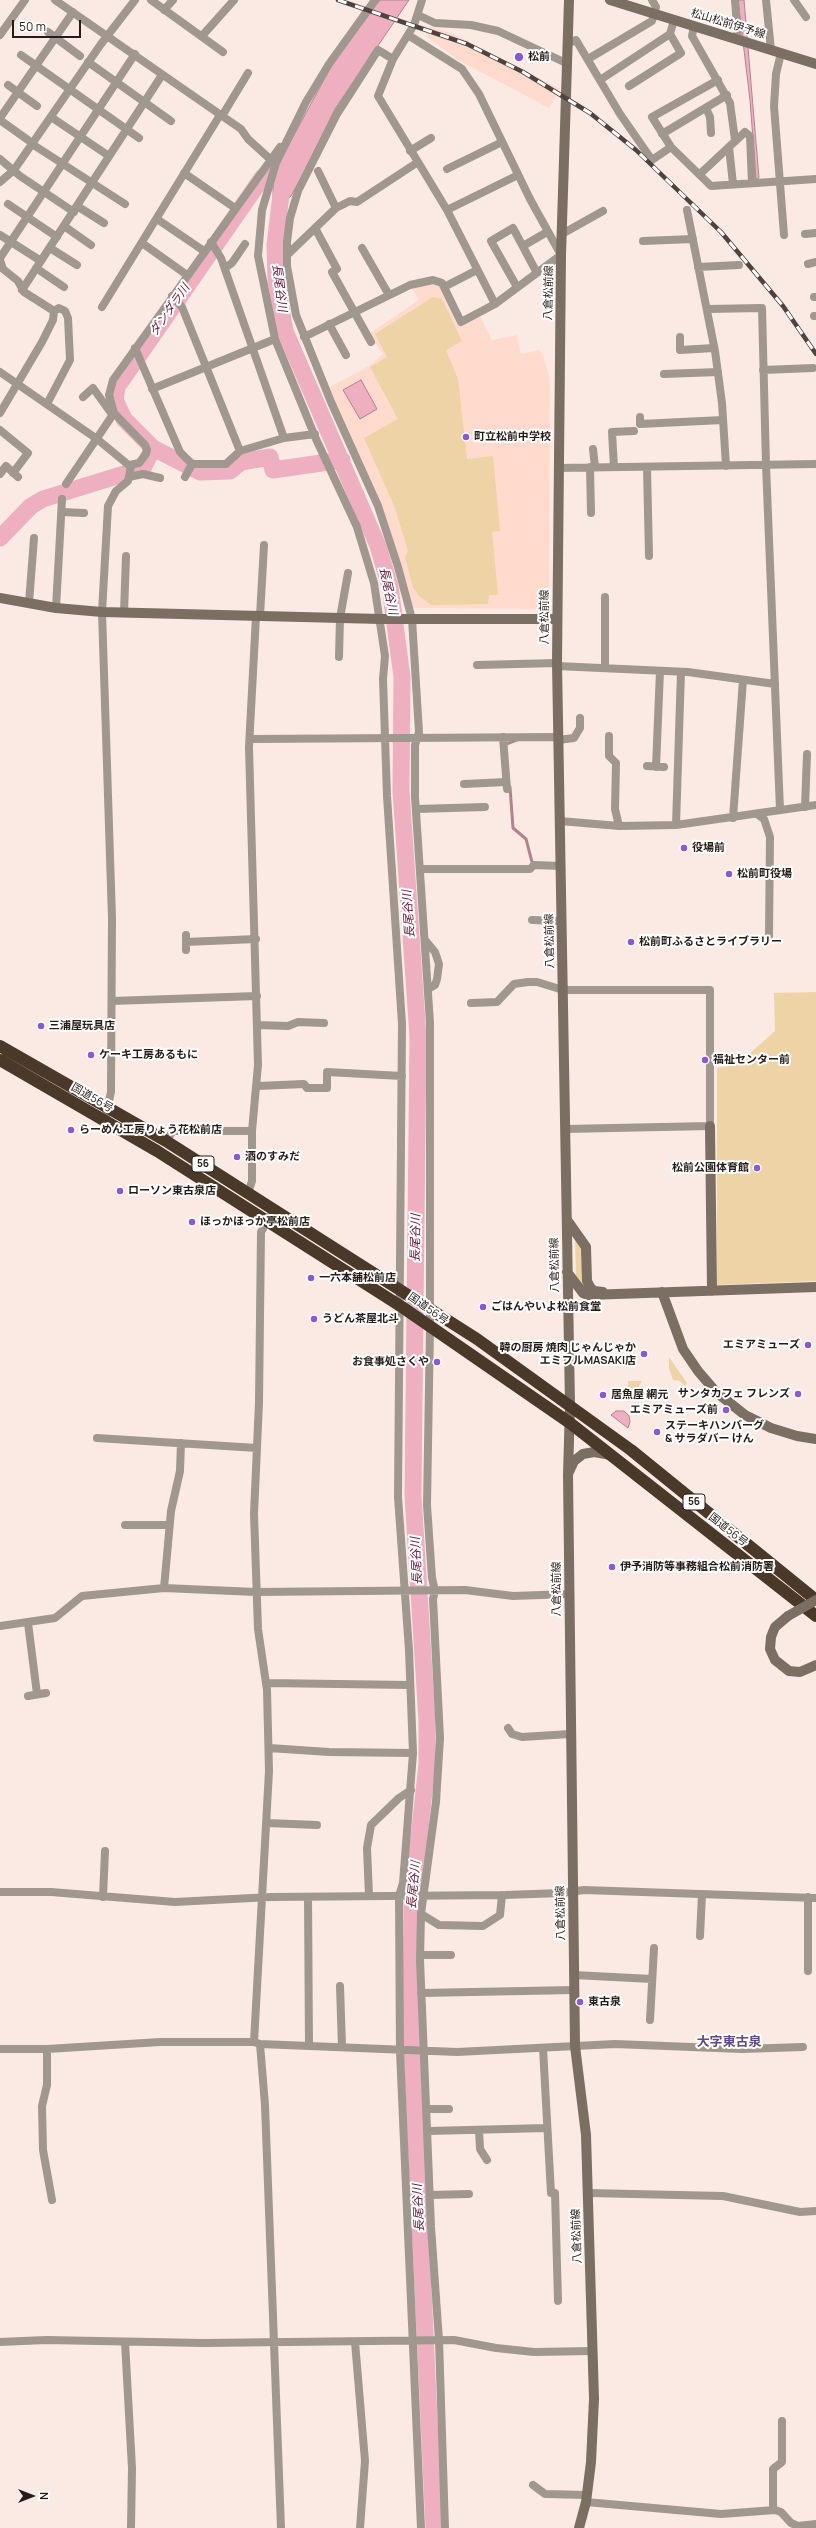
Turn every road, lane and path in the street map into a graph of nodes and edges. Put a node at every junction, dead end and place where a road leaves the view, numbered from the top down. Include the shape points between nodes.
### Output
1 (25, 0) edge
2 (56, 0) edge
3 (135, 0) edge
4 (151, 0) edge
5 (173, 0) edge
6 (234, 0) edge
7 (375, 0) edge
8 (422, 0) edge
9 (569, 0) edge
10 (610, 0) edge
11 (652, 0) edge
12 (735, 0) edge
13 (766, 0) edge
14 (794, 0) edge
15 (164, 10) junction
16 (73, 12) junction
17 (654, 14) junction
18 (418, 15) junction
19 (806, 17) dead end
20 (674, 20) junction
21 (694, 26) junction
22 (48, 32) dead end
23 (670, 34) junction
24 (0, 35) edge
25 (408, 35) junction
26 (202, 36) junction
27 (108, 37) junction
28 (55, 38) junction
29 (738, 40) junction
30 (567, 44) junction
31 (771, 50) junction
32 (223, 52) dead end
33 (781, 53) junction
34 (135, 54) junction
35 (21, 55) dead end
36 (80, 56) dead end
37 (393, 59) junction
38 (588, 59) junction
39 (88, 62) junction
40 (566, 63) junction
41 (816, 64) edge
42 (36, 65) junction
43 (248, 73) dead end
44 (162, 75) junction
45 (600, 80) junction
46 (718, 80) junction
47 (116, 82) junction
48 (8, 85) dead end
49 (629, 86) dead end
50 (69, 90) junction
51 (18, 92) junction
52 (727, 96) junction
53 (144, 102) junction
54 (37, 106) dead end
55 (706, 108) junction
56 (97, 110) junction
57 (221, 116) junction
58 (50, 117) junction
59 (0, 119) edge
60 (171, 121) dead end
61 (127, 129) junction
62 (711, 133) dead end
63 (662, 134) junction
64 (79, 138) junction
65 (139, 138) dead end
66 (432, 138) dead end
67 (287, 139) junction
68 (735, 140) junction
69 (30, 142) junction
70 (502, 142) junction
71 (671, 147) junction
72 (729, 147) junction
73 (410, 151) junction
74 (109, 156) junction
75 (0, 159) edge
76 (270, 159) junction
77 (418, 162) junction
78 (62, 164) junction
79 (446, 168) dead end
80 (14, 170) junction
81 (318, 171) dead end
82 (184, 173) junction
83 (518, 174) junction
84 (700, 174) junction
85 (816, 179) edge
86 (780, 181) junction
87 (0, 182) edge
88 (752, 183) junction
89 (92, 184) junction
90 (733, 184) junction
91 (44, 190) junction
92 (8, 204) dead end
93 (125, 204) dead end
94 (235, 208) junction
95 (336, 208) junction
96 (76, 209) junction
97 (447, 210) junction
98 (687, 210) dead end
99 (603, 211) dead end
100 (27, 217) junction
101 (157, 219) junction
102 (104, 222) dead end
103 (64, 226) junction
104 (315, 228) junction
105 (547, 232) junction
106 (816, 233) edge
107 (562, 234) junction
108 (805, 234) dead end
109 (0, 235) edge
110 (784, 235) dead end
111 (57, 237) junction
112 (693, 239) junction
113 (643, 241) dead end
114 (10, 242) junction
115 (142, 243) junction
116 (246, 244) dead end
117 (91, 245) dead end
118 (214, 245) junction
119 (522, 246) junction
120 (50, 248) junction
121 (362, 248) dead end
122 (204, 251) junction
123 (287, 255) junction
124 (561, 255) junction
125 (0, 259) edge
126 (39, 265) junction
127 (77, 265) dead end
128 (739, 266) dead end
129 (698, 267) junction
130 (225, 268) junction
131 (476, 270) junction
132 (537, 273) junction
133 (187, 275) junction
134 (64, 287) dead end
135 (444, 287) junction
136 (517, 287) junction
137 (22, 290) junction
138 (389, 295) junction
139 (175, 300) junction
140 (495, 304) junction
141 (102, 308) dead end
142 (707, 309) junction
143 (54, 311) junction
144 (354, 312) junction
145 (329, 324) junction
146 (304, 336) junction
147 (680, 337) dead end
148 (275, 339) junction
149 (371, 342) dead end
150 (135, 348) junction
151 (714, 348) junction
152 (253, 349) junction
153 (346, 355) dead end
154 (206, 367) junction
155 (813, 368) dead end
156 (763, 370) junction
157 (0, 372) edge
158 (718, 372) junction
159 (664, 374) dead end
160 (17, 384) junction
161 (152, 389) junction
162 (83, 397) dead end
163 (47, 404) junction
164 (0, 413) edge
165 (113, 414) junction
166 (640, 417) dead end
167 (723, 420) junction
168 (0, 430) edge
169 (634, 431) dead end
170 (315, 434) junction
171 (284, 438) junction
172 (97, 439) junction
173 (593, 449) dead end
174 (240, 451) junction
175 (816, 464) edge
176 (766, 465) junction
177 (726, 466) junction
178 (593, 467) junction
179 (614, 467) junction
180 (647, 467) junction
181 (558, 468) junction
182 (130, 471) junction
183 (0, 474) edge
184 (160, 478) dead end
185 (66, 484) dead end
186 (62, 499) dead end
187 (62, 512) junction
188 (84, 513) dead end
189 (592, 513) dead end
190 (34, 538) dead end
191 (264, 545) dead end
192 (126, 556) dead end
193 (649, 556) dead end
194 (348, 573) dead end
195 (605, 597) dead end
196 (0, 598) edge
197 (29, 603) junction
198 (56, 608) junction
199 (102, 612) junction
200 (124, 613) junction
201 (258, 616) junction
202 (340, 618) junction
203 (380, 619) junction
204 (411, 619) junction
205 (557, 619) junction
206 (339, 657) dead end
207 (478, 665) dead end
208 (557, 665) junction
209 (605, 668) junction
210 (660, 671) junction
211 (681, 672) junction
212 (743, 680) junction
213 (775, 684) junction
214 (580, 718) dead end
215 (609, 736) dead end
216 (389, 737) junction
217 (503, 737) junction
218 (416, 738) junction
219 (558, 738) junction
220 (250, 739) junction
221 (807, 754) dead end
222 (647, 766) dead end
223 (464, 784) dead end
224 (816, 805) edge
225 (485, 807) dead end
226 (805, 807) junction
227 (416, 809) junction
228 (780, 810) junction
229 (757, 814) junction
230 (733, 818) junction
231 (560, 821) junction
232 (676, 825) junction
233 (619, 826) junction
234 (560, 866) junction
235 (420, 869) junction
236 (532, 920) dead end
237 (561, 921) junction
238 (769, 936) dead end
239 (256, 939) junction
240 (425, 940) junction
241 (186, 950) dead end
242 (428, 989) junction
243 (563, 990) junction
244 (257, 996) junction
245 (112, 1001) junction
246 (471, 1003) dead end
247 (324, 1023) dead end
248 (257, 1024) junction
249 (0, 1046) edge
250 (0, 1060) edge
251 (402, 1076) junction
252 (258, 1086) junction
253 (109, 1108) junction
254 (105, 1120) junction
255 (710, 1126) junction
256 (565, 1129) junction
257 (252, 1132) junction
258 (166, 1141) junction
259 (248, 1192) junction
260 (270, 1214) junction
261 (567, 1220) junction
262 (567, 1272) junction
263 (816, 1287) edge
264 (400, 1289) junction
265 (712, 1291) junction
266 (662, 1292) junction
267 (606, 1293) junction
268 (400, 1306) junction
269 (428, 1307) junction
270 (429, 1326) junction
271 (570, 1405) junction
272 (570, 1423) junction
273 (97, 1438) dead end
274 (816, 1439) edge
275 (181, 1442) junction
276 (257, 1448) junction
277 (611, 1455) junction
278 (568, 1475) junction
279 (125, 1525) dead end
280 (170, 1525) junction
281 (164, 1588) junction
282 (406, 1591) junction
283 (433, 1591) junction
284 (256, 1592) junction
285 (569, 1594) junction
286 (816, 1600) edge
287 (816, 1616) edge
288 (28, 1623) junction
289 (0, 1626) edge
290 (816, 1665) edge
291 (266, 1683) junction
292 (410, 1685) junction
293 (46, 1693) dead end
294 (37, 1694) junction
295 (28, 1696) dead end
296 (508, 1728) dead end
297 (570, 1734) junction
298 (269, 1748) junction
299 (413, 1753) junction
300 (411, 1790) junction
301 (267, 1823) junction
302 (317, 1825) dead end
303 (105, 1851) dead end
304 (0, 1892) edge
305 (573, 1892) junction
306 (702, 1894) junction
307 (502, 1895) junction
308 (369, 1896) junction
309 (401, 1896) junction
310 (423, 1896) junction
311 (103, 1897) junction
312 (308, 1897) junction
313 (812, 1897) edge
314 (262, 1898) junction
315 (421, 1914) junction
316 (700, 1936) dead end
317 (654, 1948) dead end
318 (420, 1955) junction
319 (451, 1955) dead end
320 (808, 1971) dead end
321 (574, 1975) junction
322 (652, 1979) junction
323 (340, 1986) dead end
324 (574, 1990) junction
325 (421, 1994) junction
326 (650, 2020) dead end
327 (257, 2043) junction
328 (309, 2045) junction
329 (575, 2046) junction
330 (342, 2047) junction
331 (803, 2047) dead end
332 (543, 2048) junction
333 (0, 2049) edge
334 (47, 2049) junction
335 (401, 2051) junction
336 (423, 2052) junction
337 (427, 2109) junction
338 (449, 2109) dead end
339 (547, 2128) junction
340 (479, 2130) junction
341 (428, 2131) junction
342 (487, 2160) dead end
343 (588, 2193) junction
344 (469, 2194) dead end
345 (430, 2195) junction
346 (52, 2200) dead end
347 (816, 2211) edge
348 (558, 2301) dead end
349 (414, 2340) junction
350 (437, 2340) junction
351 (0, 2342) edge
352 (125, 2342) junction
353 (274, 2342) junction
354 (355, 2342) junction
355 (592, 2351) junction
356 (782, 2421) dead end
357 (533, 2485) dead end
358 (587, 2499) junction
359 (773, 2510) junction
360 (816, 2524) edge
361 (793, 2526) edge
362 (131, 2528) edge
363 (281, 2528) edge
364 (360, 2528) edge
365 (421, 2528) edge
366 (445, 2528) edge
367 (579, 2528) edge

1 - 24 street
2 - 16 street
3 - 27 street
4 - 15 street
5 - 15 street
6 - 26 street
7 - 67 street via 328,64
8 - 18 street
9 - 30 main road, 八倉松前線
10 - 17 main road, 松山松前伊予線
11 - 17 street via 656,6
12 - 29 street
13 - 31 street
14 - 19 street
15 - 26 street
16 - 27 street
16 - 28 street
17 - 20 main road, 松山松前伊予線
17 - 38 street via 652,21
18 - 25 street
18 - 40 street via 435,23 471,25 498,31
20 - 21 main road, 松山松前伊予線
20 - 23 street
21 - 29 main road, 松山松前伊予線
21 - 46 street via 692,36
22 - 28 street
23 - 45 street
23 - 49 street via 681,53
25 - 37 street
25 - 70 street via 462,69 479,94
26 - 32 street
27 - 34 street
27 - 39 street
28 - 36 street
28 - 42 street
29 - 31 main road, 松山松前伊予線
30 - 38 street via 576,40
30 - 40 main road, 八倉松前線
31 - 33 main road, 松山松前伊予線
33 - 41 main road, 松山松前伊予線
33 - 86 street via 776,74 774,106
34 - 44 street
34 - 47 street
35 - 42 street
37 - 73 street via 378,96
37 - 123 street via 378,50 337,114 298,191 290,218
38 - 45 street
39 - 47 street
39 - 50 street
40 - 107 main road, 八倉松前線
42 - 50 street
42 - 51 street
43 - 57 street
44 - 53 street
44 - 57 street
45 - 71 street via 652,160
46 - 52 street
46 - 63 street via 652,118
47 - 53 street
47 - 56 street
48 - 51 street
50 - 56 street
50 - 58 street
51 - 54 street
51 - 59 street
52 - 55 street
52 - 68 street
53 - 60 street
53 - 61 street
55 - 62 street via 710,117
55 - 63 street
56 - 61 street
56 - 64 street
57 - 76 street via 242,129 248,139
57 - 82 street
58 - 64 street
58 - 69 street
59 - 69 street
61 - 65 street
61 - 74 street
63 - 71 street
64 - 74 street
64 - 78 street
66 - 73 street
67 - 76 street
67 - 148 street via 267,191 258,237 261,278
68 - 72 street
68 - 88 street via 746,132 750,136
69 - 78 street
69 - 80 street
70 - 79 street
70 - 83 street
71 - 84 street
72 - 84 street
72 - 90 street
73 - 77 street
74 - 89 street
75 - 80 street
76 - 94 street
77 - 95 street via 357,202 350,201
77 - 97 street
78 - 89 street
78 - 91 street
80 - 87 street
80 - 91 street
81 - 95 street
82 - 94 street
82 - 101 street
83 - 97 street
83 - 105 street
84 - 90 street via 712,186
85 - 86 street
86 - 88 street
86 - 110 street
88 - 90 street
89 - 93 street
89 - 96 street
91 - 96 street
91 - 100 street
92 - 100 street
94 - 118 street
95 - 104 street
96 - 102 street
96 - 103 street
97 - 131 street
98 - 112 street
99 - 107 street
100 - 111 street
100 - 114 street
101 - 115 street
101 - 122 street
103 - 111 street
103 - 117 street
104 - 123 street
104 - 144 street via 337,269 332,272
105 - 119 street
105 - 124 street
106 - 108 street
107 - 124 main road, 八倉松前線
109 - 114 street
111 - 120 street
112 - 113 street
112 - 129 street
114 - 125 street
114 - 126 street
115 - 133 street
115 - 141 street
116 - 130 street
118 - 122 street
118 - 130 street
119 - 132 street
119 - 136 street via 513,228 491,241
120 - 126 street
120 - 127 street
121 - 138 street
122 - 133 street
123 - 146 street via 291,290
124 - 132 street
124 - 181 main road, 八倉松前線
125 - 137 street via 3,269 18,281
126 - 134 street
126 - 137 street
128 - 129 street
129 - 142 street
130 - 152 street
131 - 135 street
131 - 140 street
132 - 136 street
133 - 139 street
135 - 138 street via 434,280 410,285
135 - 140 street via 461,322
136 - 140 street
137 - 143 street
138 - 144 street
139 - 150 street
139 - 154 street
142 - 151 street
142 - 156 street via 762,308
143 - 160 street via 53,320 42,342
143 - 163 street via 59,308 65,310 68,318 70,360
144 - 145 street
144 - 149 street
145 - 146 street
145 - 153 street
146 - 204 street via 378,506 398,567
147 - 151 street via 680,350
148 - 152 street
148 - 170 street
150 - 161 street
150 - 165 street via 113,380 109,395
151 - 158 street
152 - 154 street
152 - 171 street
154 - 161 street
154 - 174 street
155 - 156 street
156 - 176 street
157 - 160 street
158 - 159 street
158 - 167 street
160 - 163 street
160 - 164 street
161 - 174 street via 189,469 226,464
162 - 165 street via 93,388
163 - 172 street
165 - 172 street
165 - 182 street via 147,450
166 - 167 street via 640,424
167 - 177 street
168 - 183 street via 28,453 15,475 6,466
169 - 179 street via 612,432
170 - 171 street
170 - 203 street via 357,527 374,583
171 - 174 street
172 - 182 street
172 - 185 street
173 - 178 street
175 - 176 street
176 - 177 street
176 - 213 street
177 - 180 street
178 - 179 street
178 - 181 street
178 - 189 street
179 - 180 street
180 - 193 street
181 - 205 main road, 八倉松前線
182 - 184 street
182 - 199 street via 108,506
186 - 187 street
187 - 188 street
187 - 198 street
190 - 197 street
191 - 201 street
192 - 200 street
194 - 202 street
195 - 209 street
196 - 197 main road
197 - 198 main road
198 - 199 main road
199 - 200 main road
199 - 245 street via 112,910
200 - 201 main road
201 - 202 main road
201 - 220 street
202 - 203 main road
202 - 206 street
203 - 204 main road
203 - 216 street via 385,656 383,678
204 - 205 main road
204 - 218 street
205 - 208 main road, 八倉松前線
207 - 208 street
208 - 209 street
208 - 219 main road, 八倉松前線
209 - 210 street
210 - 211 street
210 - 222 street via 660,767
211 - 212 street
211 - 232 street
212 - 213 street
212 - 230 street
213 - 228 street
214 - 219 street via 580,728 574,738
215 - 233 street via 609,756 616,763 615,809
216 - 218 street
216 - 220 street
216 - 251 street via 387,796 402,986
217 - 218 street
217 - 219 street
217 - 223 street via 506,786
218 - 227 street
219 - 231 main road, 八倉松前線
220 - 239 street
221 - 226 street
224 - 226 street
225 - 227 street
226 - 228 street
227 - 235 street
228 - 229 street
229 - 230 street
229 - 238 street via 764,819 770,837
230 - 232 street
231 - 233 street
231 - 234 main road, 八倉松前線
232 - 233 street
234 - 235 street via 534,866 530,869
234 - 237 main road, 八倉松前線
235 - 240 street
236 - 237 street
237 - 243 main road, 八倉松前線
239 - 241 street via 186,938
239 - 244 street
240 - 242 street
240 - 242 street via 435,952 439,964 435,985
242 - 269 street
243 - 246 street via 537,982 528,982 514,984 497,1002
243 - 255 street via 710,990
243 - 256 main road, 八倉松前線
244 - 245 street
244 - 248 street
245 - 253 street
247 - 248 street via 298,1022 288,1026
248 - 252 street
249 - 253 highway, 国道56号 / 56
250 - 254 highway, 国道56号 / 56
251 - 252 street via 327,1072 327,1088 307,1088 304,1084
251 - 264 street
252 - 257 street
253 - 254 street
253 - 258 highway, 国道56号 / 56
254 - 260 highway, 国道56号 / 56
255 - 256 street
255 - 265 main road
256 - 261 main road, 八倉松前線
257 - 258 street via 173,1132
257 - 259 street via 252,1181
258 - 259 highway, 国道56号 / 56
259 - 260 highway, 国道56号 / 56
260 - 264 highway, 国道56号 / 56
260 - 268 highway, 国道56号 / 56
260 - 276 street via 261,1232
261 - 262 main road, 八倉松前線
261 - 267 main road via 586,1247 587,1281 590,1287 594,1291
262 - 267 main road via 583,1293
262 - 271 main road, 八倉松前線
263 - 265 main road
264 - 268 street
264 - 269 highway, 国道56号 / 56
265 - 266 main road
266 - 267 main road
266 - 274 main road via 683,1349 716,1392 745,1415 771,1428
268 - 270 highway, 国道56号 / 56
268 - 282 street via 398,1497
269 - 270 street
269 - 271 highway, 国道56号 / 56
270 - 272 highway, 国道56号 / 56
270 - 283 street via 427,1505
271 - 272 main road, 八倉松前線
271 - 286 highway, 国道56号 / 56 via 631,1450
272 - 277 highway, 国道56号 / 56
272 - 278 main road, 八倉松前線
273 - 275 street
275 - 276 street
275 - 280 street via 180,1471
276 - 284 street via 254,1514
277 - 278 main road via 594,1452 583,1454 574,1462
277 - 287 highway, 国道56号 / 56
278 - 285 main road, 八倉松前線
279 - 280 street
280 - 281 street
281 - 284 street
281 - 288 street via 82,1596 55,1618
282 - 283 street
282 - 284 street
282 - 292 street
283 - 285 street via 465,1590 514,1596
283 - 310 street via 440,1738 436,1802
284 - 291 street via 258,1629
285 - 297 main road, 八倉松前線
286 - 290 main road, bridge via 788,1616 775,1627 770,1649 775,1660 789,1670 800,1672
288 - 289 street
288 - 294 street
291 - 292 street
291 - 298 street
292 - 299 street
293 - 294 street
294 - 295 street
296 - 297 street via 512,1734 522,1737
297 - 305 main road, 八倉松前線
298 - 299 street
298 - 301 street
299 - 300 street
300 - 308 street via 371,1825 367,1848
300 - 309 street
301 - 302 street
301 - 314 street
303 - 311 street
304 - 311 street via 51,1892
305 - 306 street via 584,1890
305 - 307 street
305 - 321 main road, 八倉松前線
306 - 313 street
306 - 316 street
307 - 310 street
307 - 315 street via 500,1915 483,1926 438,1925
308 - 309 street
308 - 312 street
309 - 310 street
309 - 335 street
310 - 315 street
311 - 314 street via 175,1902
312 - 314 street
312 - 328 street
313 - 320 street
314 - 327 street
315 - 318 street
317 - 322 street
318 - 319 street
318 - 325 street
321 - 322 street
321 - 324 main road, 八倉松前線
322 - 326 street
323 - 330 street
324 - 325 street
324 - 329 main road, 八倉松前線
325 - 336 street
327 - 328 street
327 - 334 street via 160,2042
327 - 353 street via 265,2105
328 - 330 street
329 - 331 street via 637,2044 742,2048
329 - 332 street
329 - 343 main road, 八倉松前線 via 586,2135
330 - 335 street
332 - 336 street
332 - 339 street
333 - 334 street
334 - 346 street via 47,2085 42,2106 44,2150
335 - 336 street
335 - 349 street
336 - 337 street
337 - 338 street
337 - 341 street
339 - 340 street
339 - 348 street via 551,2194 555,2193
340 - 341 street
340 - 342 street via 480,2149
341 - 345 street
343 - 347 street via 723,2196 800,2212
343 - 355 main road, 八倉松前線
344 - 345 street
345 - 350 street
349 - 350 street
349 - 354 street
349 - 365 street
350 - 355 street via 454,2340 534,2352
350 - 366 street
351 - 352 street
352 - 353 street
352 - 362 street via 132,2468
353 - 354 street
353 - 363 street
354 - 364 street via 365,2460
355 - 358 main road, 八倉松前線 via 594,2432
356 - 359 street via 782,2462 773,2469
357 - 358 street via 545,2494
358 - 359 street via 721,2514
358 - 367 main road, 八倉松前線
359 - 361 street via 781,2512
360 - 361 street

